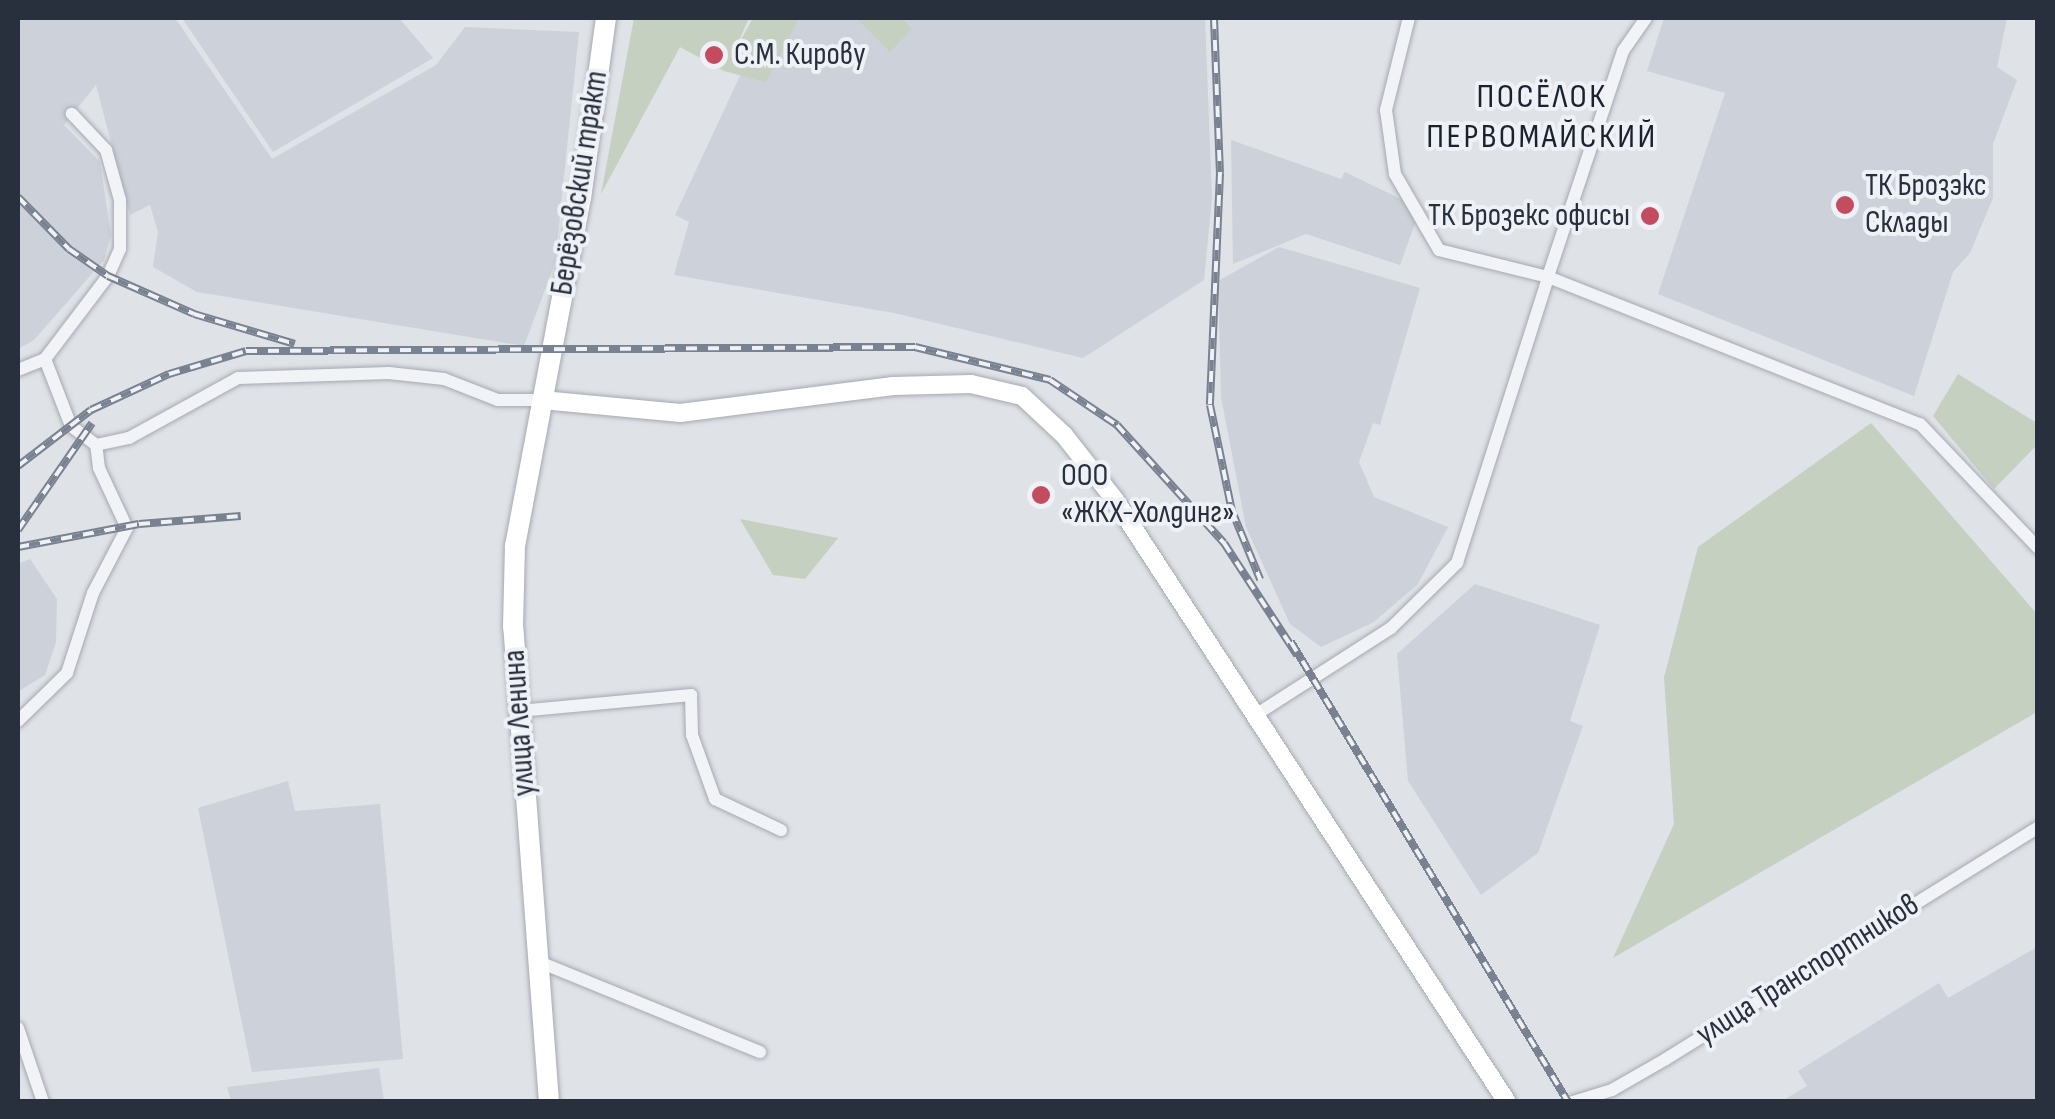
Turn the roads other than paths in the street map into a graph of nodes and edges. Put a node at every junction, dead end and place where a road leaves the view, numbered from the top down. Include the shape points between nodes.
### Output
1 (606, 18) edge
2 (1409, 18) edge
3 (1646, 18) edge
4 (72, 114) dead end
5 (1548, 277) junction
6 (552, 347) joint
7 (45, 359) junction
8 (18, 370) edge
9 (542, 400) junction
10 (96, 445) junction
11 (2038, 548) edge
12 (519, 710) junction
13 (1258, 714) junction
14 (18, 720) edge
15 (2038, 827) edge
16 (781, 830) dead end
17 (538, 961) junction
18 (18, 1028) edge
19 (760, 1052) dead end
20 (42, 1102) edge
21 (549, 1102) edge
22 (1507, 1102) edge
23 (1574, 1102) edge

1 - 6 main road, Берёзовский тракт
2 - 5 street via 1386,110 1395,174 1439,250
3 - 5 street via 1624,51
4 - 7 street via 106,150 120,200 120,249 108,276
5 - 11 street via 1920,424
5 - 13 street via 1456,563 1391,628
6 - 9 main road, улица Ленина
7 - 8 street
7 - 10 street via 72,426
9 - 10 street via 498,400 444,379 389,373 238,378 129,438
9 - 12 main road, улица Ленина via 515,546
9 - 13 street via 680,412 892,386 971,384 1022,396 1064,435 1115,500
10 - 14 street via 99,468 127,528 93,593 66,673
12 - 16 street via 690,695 692,735 714,799
12 - 17 main road, улица Ленина
13 - 22 street
15 - 23 street, улица Транспортников via 1653,1066
17 - 19 street
17 - 21 main road, улица Ленина
18 - 20 street

